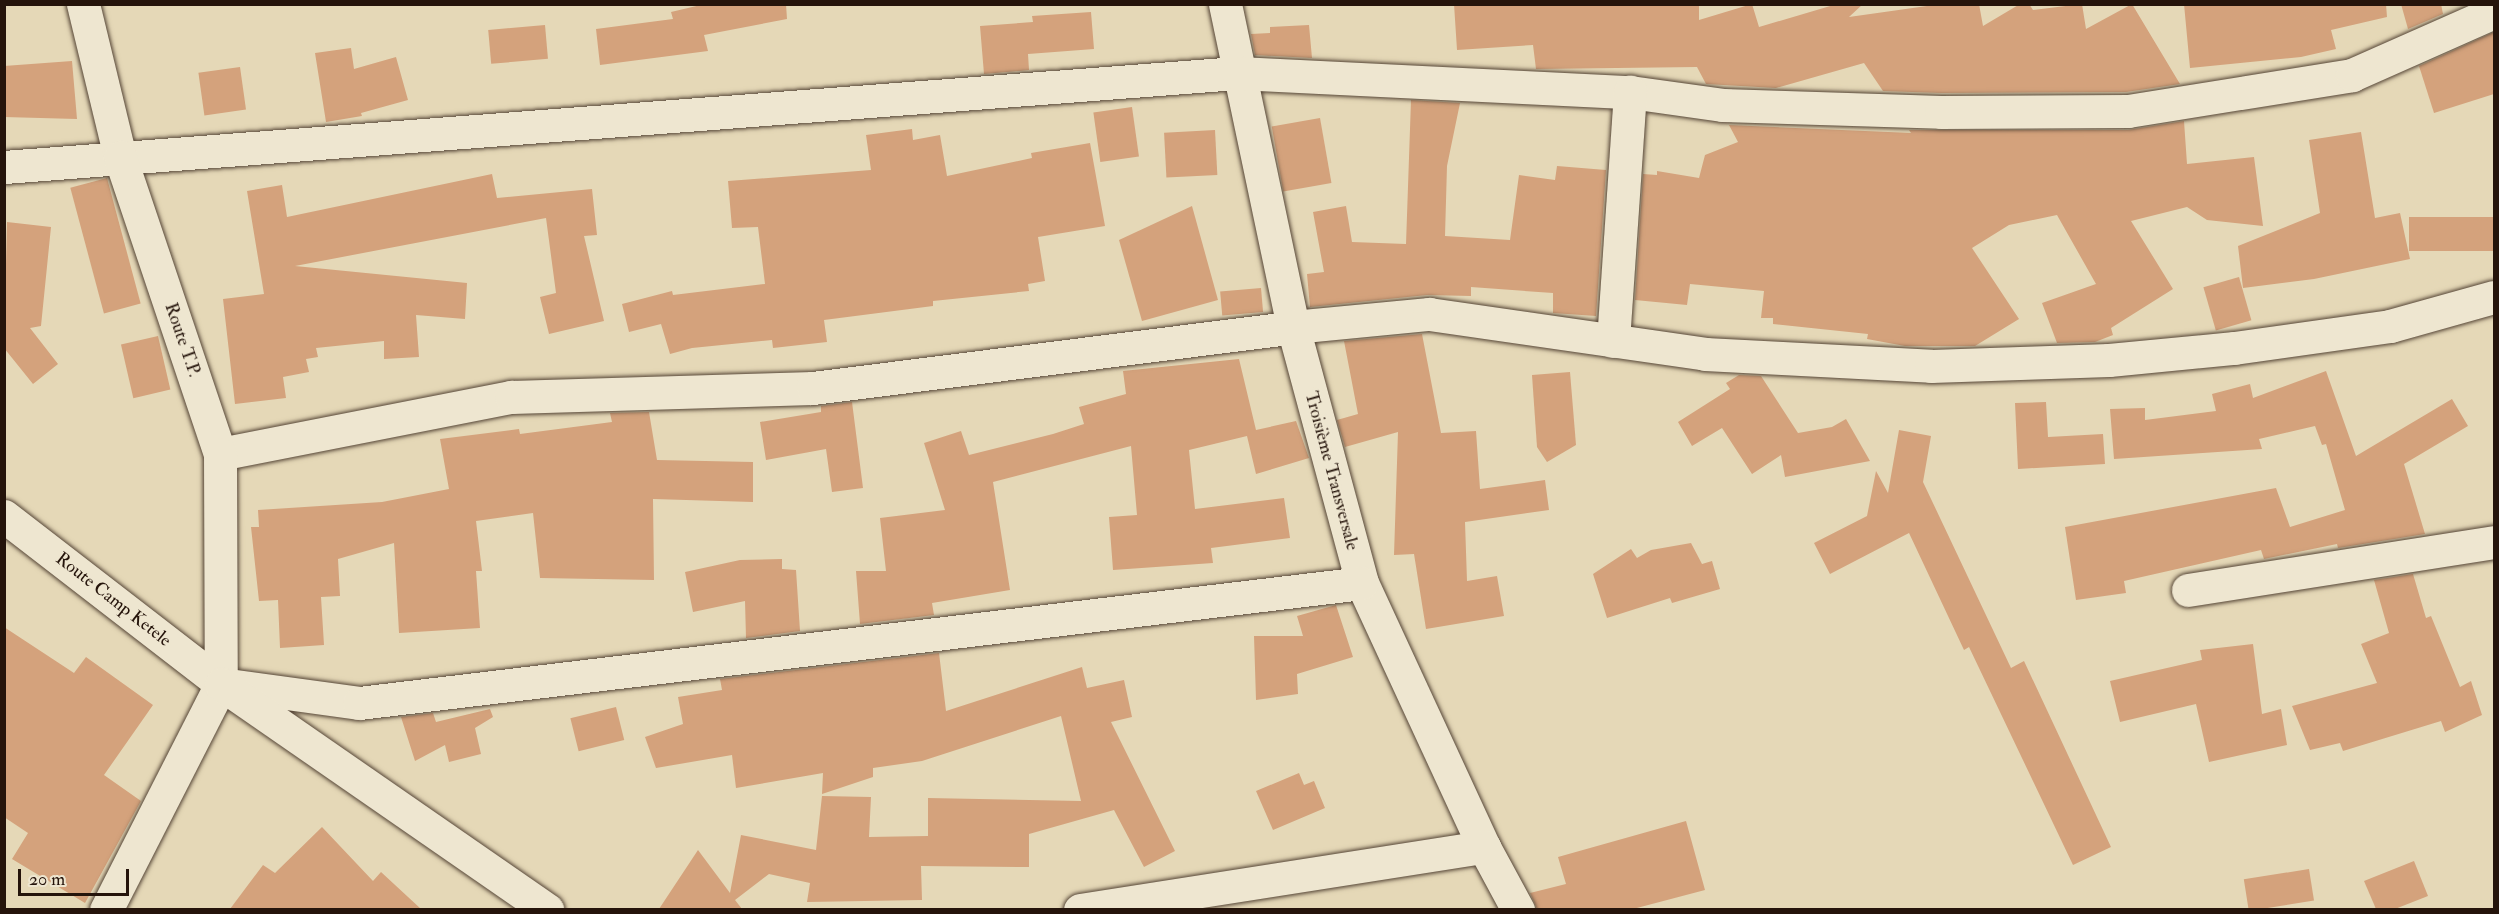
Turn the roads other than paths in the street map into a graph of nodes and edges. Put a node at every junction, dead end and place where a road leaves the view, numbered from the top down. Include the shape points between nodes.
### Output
1 (83, 4) edge
2 (1225, 4) edge
3 (2494, 12) edge
4 (1238, 73) junction
5 (1630, 92) junction
6 (120, 157) junction
7 (4, 167) edge
8 (2494, 297) edge
9 (1293, 327) junction
10 (1613, 341) junction
11 (220, 454) junction
12 (4, 516) edge
13 (2494, 542) edge
14 (1362, 583) junction
15 (2188, 590) dead end
16 (221, 684) junction
17 (1484, 847) junction
18 (106, 909) edge
19 (547, 909) edge
20 (1080, 909) edge
21 (1518, 909) edge

1 - 6 street, Route T.P.
2 - 4 street, Troisième Transversale
3 - 5 street via 2352,75 2128,111 1941,112 1722,105
4 - 5 street
4 - 6 street
4 - 9 street, Troisième Transversale
5 - 10 street
6 - 7 street
6 - 11 street, Route T.P.
8 - 10 street via 2390,326 2234,348 2109,360 1931,366 1705,354
9 - 10 street via 1429,314
9 - 11 street via 813,388 511,397
9 - 14 street, Troisième Transversale
11 - 16 street, Route T.P.
12 - 16 street, Route Camp Ketele
13 - 15 street
14 - 16 street via 359,704
14 - 17 street, Troisième Transversale
16 - 18 street
16 - 19 street, Route Camp Ketele
17 - 20 street
17 - 21 street, Troisième Transversale

